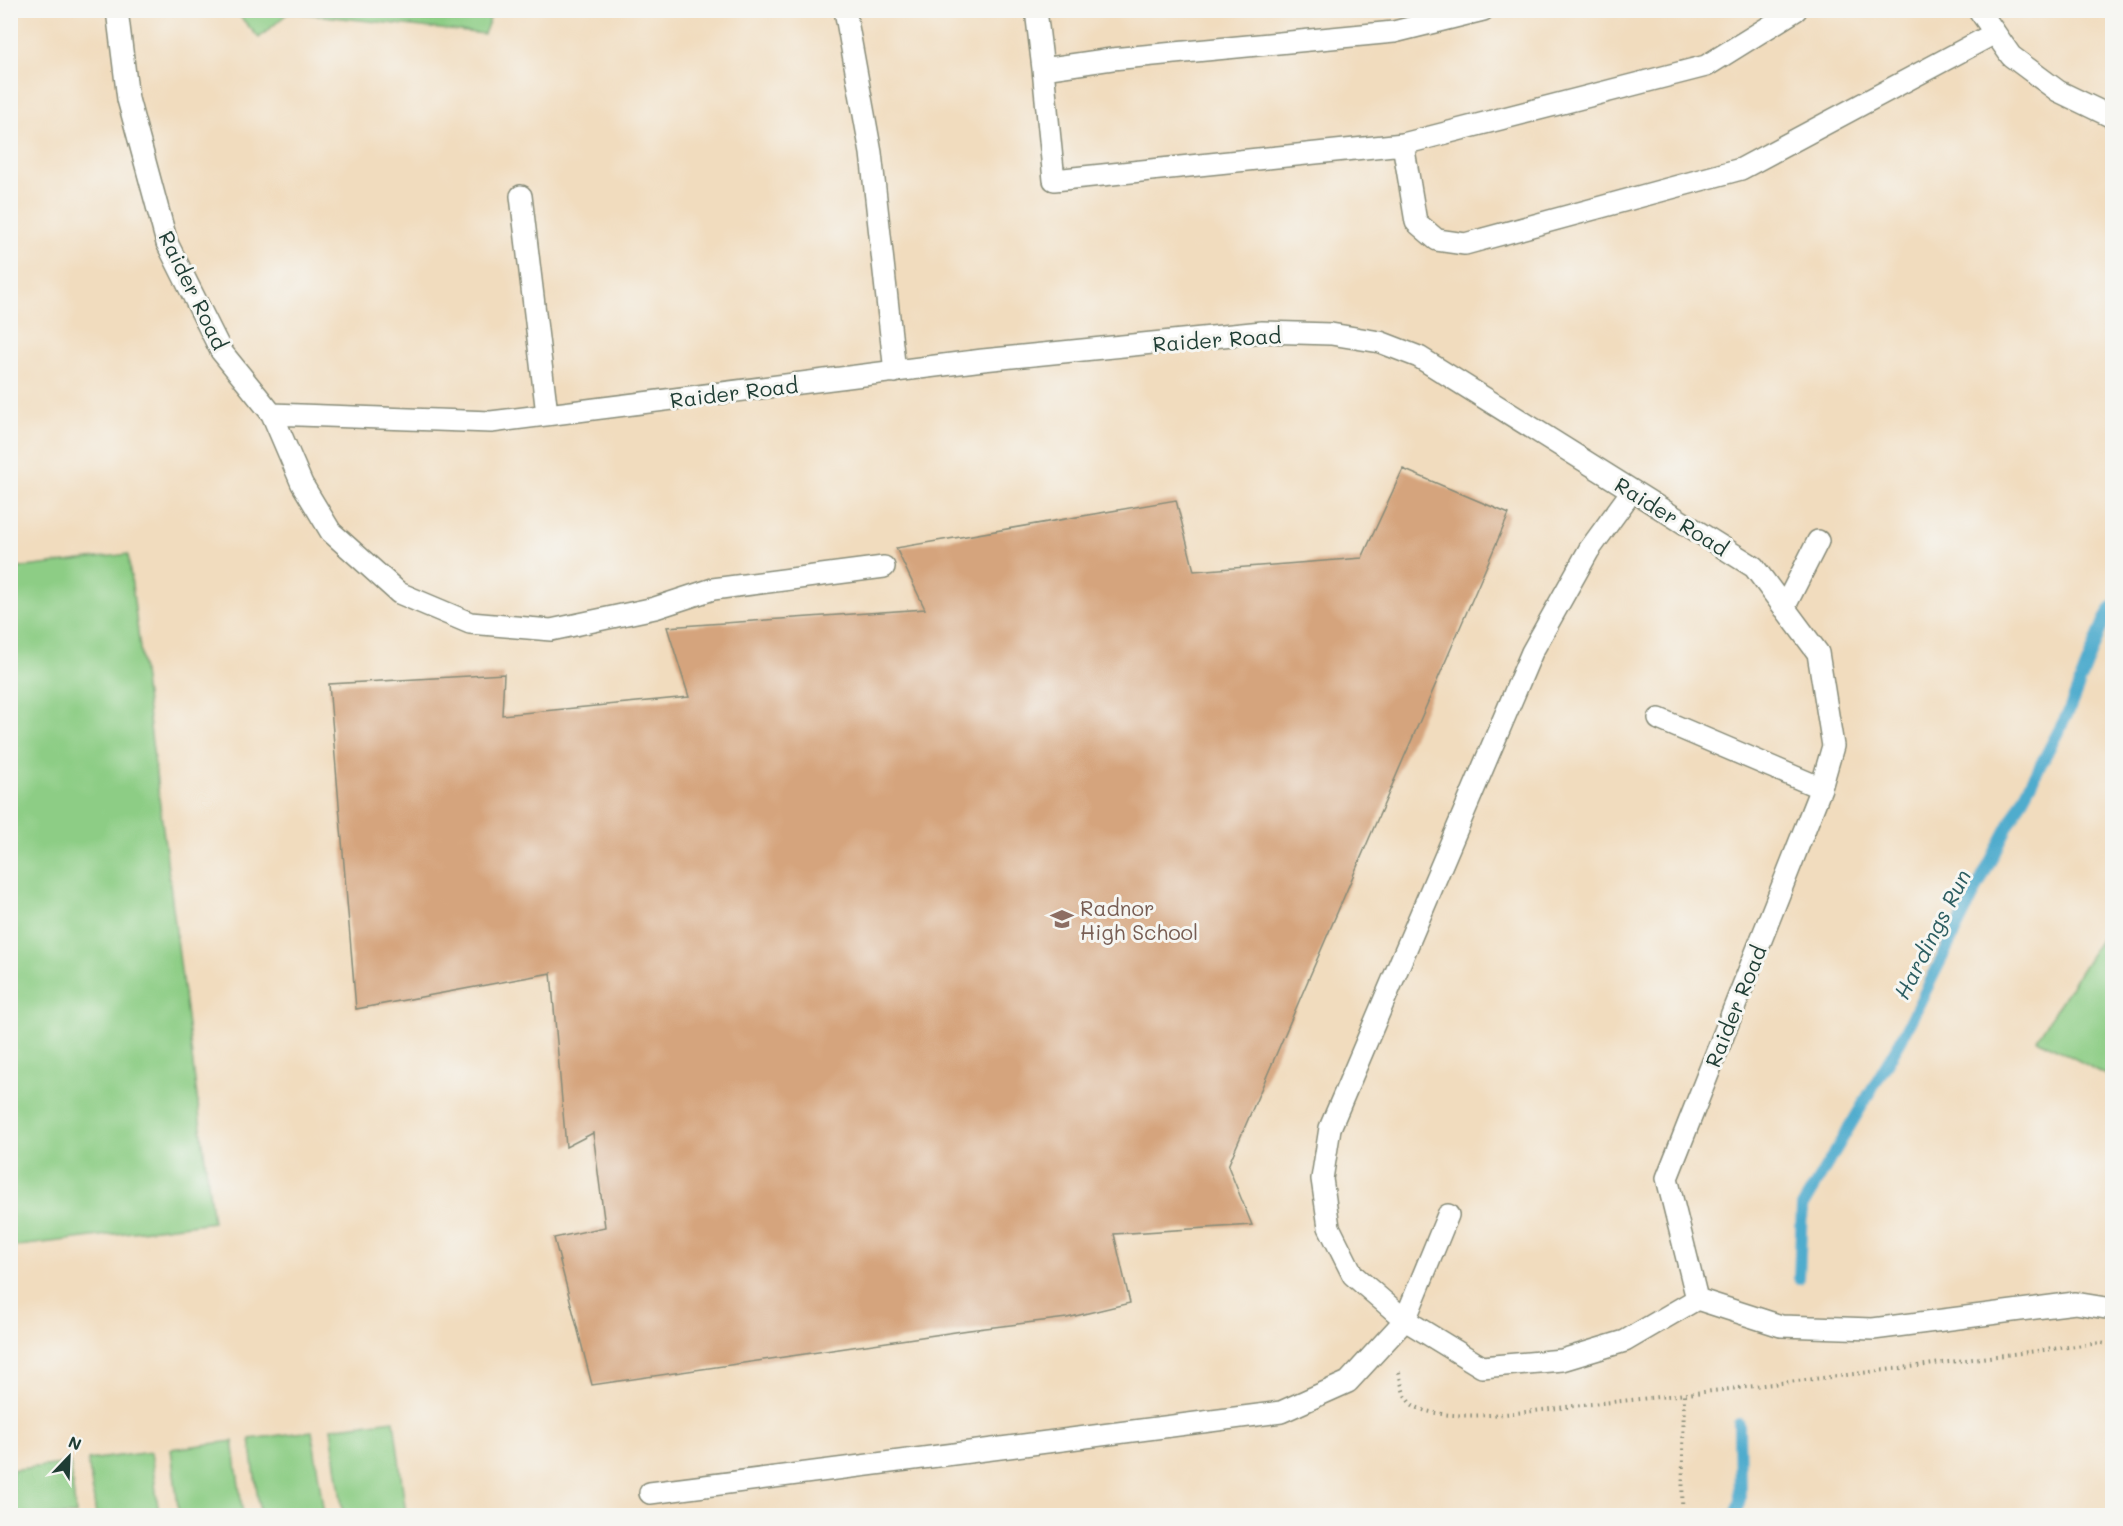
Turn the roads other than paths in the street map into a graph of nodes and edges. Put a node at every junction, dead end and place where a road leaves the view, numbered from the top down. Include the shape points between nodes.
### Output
1 (117, 10) edge
2 (845, 10) edge
3 (1035, 10) edge
4 (1483, 10) edge
5 (1797, 10) edge
6 (1980, 10) edge
7 (1995, 33) junction
8 (1043, 69) junction
9 (2112, 117) edge
10 (1403, 144) junction
11 (521, 196) dead end
12 (895, 372) junction
13 (272, 414) junction
14 (547, 414) junction
15 (1632, 491) junction
16 (1818, 541) dead end
17 (884, 567) dead end
18 (1784, 608) junction
19 (1659, 719) dead end
20 (1821, 788) junction
21 (1448, 1215) dead end
22 (1697, 1299) junction
23 (2112, 1309) edge
24 (1405, 1320) junction
25 (650, 1493) dead end

1 - 13 lane, Raider Road via 128,99 167,243 221,351
2 - 12 lane via 871,153
3 - 8 lane
4 - 8 lane via 1394,32
5 - 10 lane via 1706,66
6 - 7 lane
7 - 9 lane via 2011,56 2058,91
7 - 10 lane via 1741,169 1465,244 1437,240 1416,222
8 - 10 lane via 1054,180
11 - 14 lane
12 - 14 lane, Raider Road
12 - 15 lane, Raider Road via 1262,332 1331,334 1380,342 1419,357
13 - 14 lane, Raider Road via 491,422
13 - 17 lane via 302,484 332,532 399,592 470,623 551,630 655,608 713,589
15 - 18 lane, Raider Road via 1754,567
15 - 24 lane via 1589,550 1532,652 1330,1128 1323,1179 1329,1227 1353,1275
16 - 18 lane
18 - 20 lane, Raider Road via 1818,653 1833,746
19 - 20 lane
20 - 22 lane, Raider Road via 1667,1178
21 - 24 lane
22 - 23 lane via 1781,1326 1873,1329 2075,1303
22 - 24 lane via 1624,1341 1562,1360 1482,1367
24 - 25 lane via 1348,1382 1281,1412

